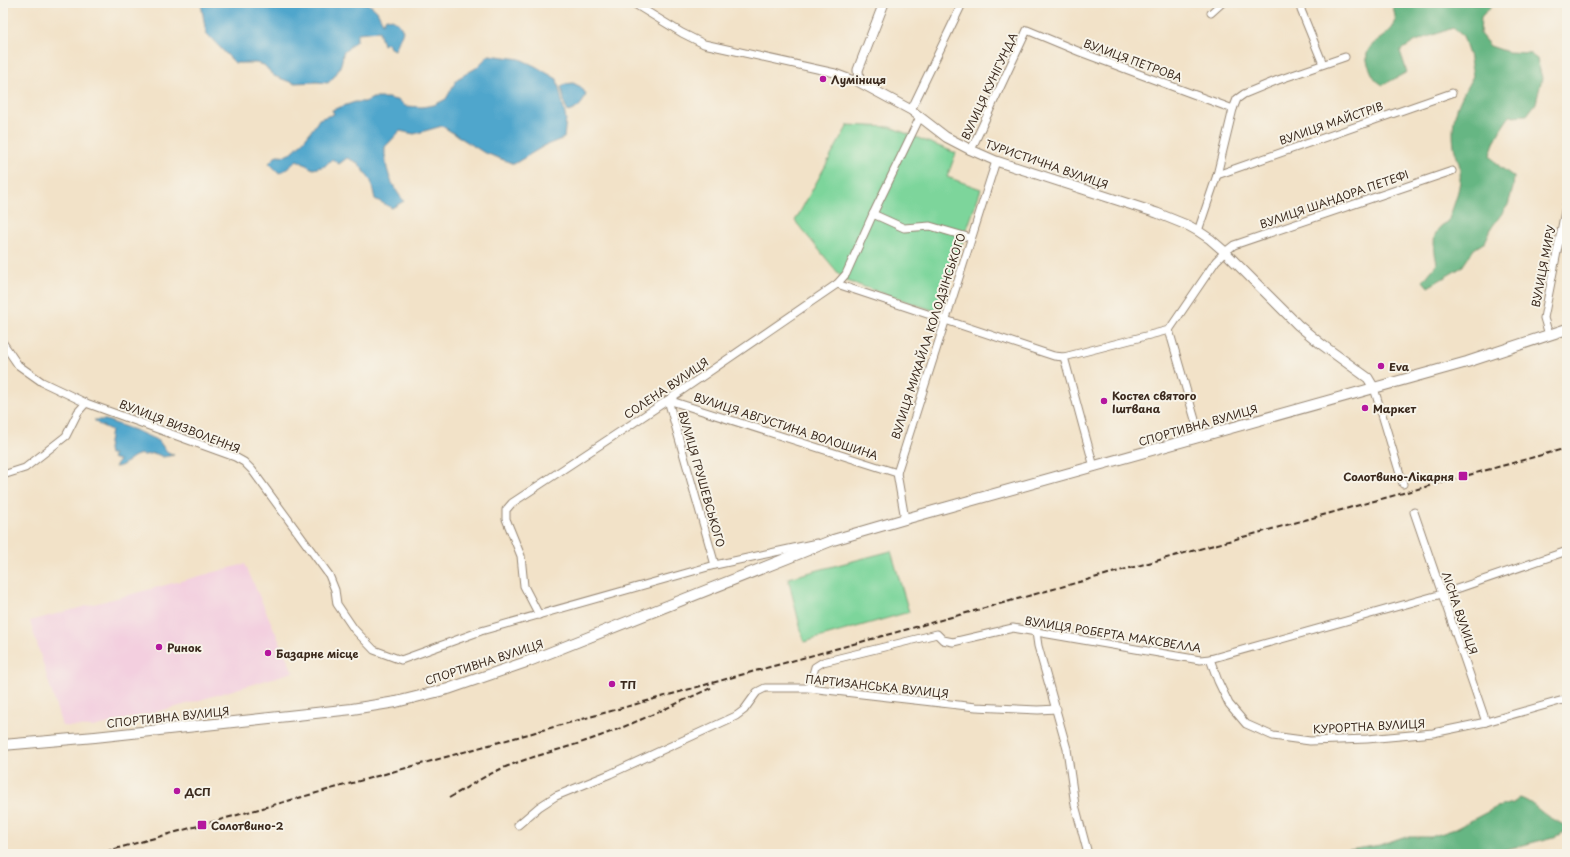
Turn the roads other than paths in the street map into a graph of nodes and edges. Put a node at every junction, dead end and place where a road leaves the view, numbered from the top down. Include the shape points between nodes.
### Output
1 (633, 3) edge
2 (884, 3) edge
3 (1222, 3) edge
4 (1302, 3) edge
5 (961, 6) dead end
6 (1210, 13) dead end
7 (1027, 30) joint
8 (1345, 57) dead end
9 (1323, 64) junction
10 (859, 82) junction
11 (1452, 93) dead end
12 (1233, 109) junction
13 (911, 110) junction
14 (920, 116) junction
15 (971, 150) junction
16 (996, 161) junction
17 (1452, 171) dead end
18 (1217, 175) junction
19 (1567, 201) edge
20 (873, 214) junction
21 (1198, 231) junction
22 (971, 238) junction
23 (1225, 252) junction
24 (837, 284) junction
25 (944, 320) junction
26 (1567, 329) edge
27 (1169, 330) junction
28 (1549, 335) junction
29 (3, 343) edge
30 (1064, 357) junction
31 (1374, 388) junction
32 (668, 400) junction
33 (86, 403) junction
34 (1200, 436) junction
35 (1094, 467) junction
36 (897, 473) junction
37 (3, 475) edge
38 (1403, 484) dead end
39 (1414, 512) dead end
40 (905, 519) junction
41 (834, 540) junction
42 (1567, 551) edge
43 (715, 565) junction
44 (1442, 594) junction
45 (539, 615) junction
46 (1036, 632) junction
47 (390, 656) joint
48 (1210, 659) junction
49 (809, 688) junction
50 (1567, 699) edge
51 (1057, 709) junction
52 (1486, 722) junction
53 (3, 745) edge
54 (518, 825) dead end
55 (1088, 854) edge

1 - 10 street, ТУРИСТИЧНА ВУЛИЦЯ via 704,44 836,73
2 - 10 street via 858,70
3 - 6 street
4 - 9 street via 1301,10
5 - 13 street
7 - 12 street, ВУЛИЦЯ ПЕТРОВА
7 - 15 street, ВУЛИЦЯ КУНІГУНДА
8 - 9 street
9 - 12 street via 1244,94 1237,99
10 - 13 street, ТУРИСТИЧНА ВУЛИЦЯ
11 - 18 street, ВУЛИЦЯ МАЙСТРІВ
12 - 18 street
13 - 14 street, ТУРИСТИЧНА ВУЛИЦЯ
14 - 15 street, ТУРИСТИЧНА ВУЛИЦЯ via 946,137
14 - 20 street, СОЛЕНА ВУЛИЦЯ
15 - 16 street, ТУРИСТИЧНА ВУЛИЦЯ
16 - 21 street, ТУРИСТИЧНА ВУЛИЦЯ via 1157,214
16 - 22 street, ВУЛИЦЯ МИХАЙЛА КОЛОДЗІНСЬКОГО
17 - 23 street, ВУЛИЦЯ ШАНДОРА ПЕТЕФІ via 1234,245
18 - 21 street
19 - 28 street, ВУЛИЦЯ МИРУ via 1544,318
20 - 22 street via 904,228 930,226
20 - 24 street, СОЛЕНА ВУЛИЦЯ via 846,274
21 - 23 street, ТУРИСТИЧНА ВУЛИЦЯ
22 - 25 street, ВУЛИЦЯ МИХАЙЛА КОЛОДЗІНСЬКОГО
23 - 27 street, ВУЛИЦЯ ШАНДОРА ПЕТЕФІ via 1216,261
23 - 31 street, ТУРИСТИЧНА ВУЛИЦЯ via 1298,325 1368,378
24 - 25 street
24 - 32 street, СОЛЕНА ВУЛИЦЯ
25 - 30 street
25 - 36 street, ВУЛИЦЯ МИХАЙЛА КОЛОДЗІНСЬКОГО
26 - 28 main road, СПОРТИВНА ВУЛИЦЯ
27 - 30 street
27 - 34 street
28 - 31 main road, СПОРТИВНА ВУЛИЦЯ via 1467,362
29 - 33 street, ВУЛИЦЯ ВИЗВОЛЕННЯ via 18,365 42,382
30 - 35 street
31 - 34 main road, СПОРТИВНА ВУЛИЦЯ
31 - 38 street
32 - 36 street, ВУЛИЦЯ АВГУСТИНА ВОЛОШИНА
32 - 43 street, ВУЛИЦЯ ГРУШЕВСЬКОГО
32 - 45 street, СОЛЕНА ВУЛИЦЯ via 506,510 506,519 521,556 524,586
33 - 37 street via 78,412 66,436 25,468
33 - 47 street, ВУЛИЦЯ ВИЗВОЛЕННЯ via 244,462 329,575 337,604 354,629 374,650
34 - 35 main road, СПОРТИВНА ВУЛИЦЯ
35 - 40 main road, СПОРТИВНА ВУЛИЦЯ
36 - 40 street, ВУЛИЦЯ МИХАЙЛА КОЛОДЗІНСЬКОГО
39 - 44 street, ЛІСНА ВУЛИЦЯ
40 - 41 main road, СПОРТИВНА ВУЛИЦЯ
41 - 43 street, СПОРТИВНА ВУЛИЦЯ
41 - 53 main road, СПОРТИВНА ВУЛИЦЯ via 529,661 448,689 396,702 352,709
42 - 44 street, ВУЛИЦЯ РОБЕРТА МАКСВЕЛЛА
43 - 45 street, СПОРТИВНА ВУЛИЦЯ
44 - 48 street, ВУЛИЦЯ РОБЕРТА МАКСВЕЛЛА
44 - 52 street, ЛІСНА ВУЛИЦЯ
45 - 47 street, СПОРТИВНА ВУЛИЦЯ via 481,631 401,660
46 - 48 street, ВУЛИЦЯ РОБЕРТА МАКСВЕЛЛА via 1200,660
46 - 49 street, ВУЛИЦЯ РОБЕРТА МАКСВЕЛЛА via 1013,628 953,642 943,640 937,634 822,662 815,667
46 - 51 street
48 - 52 street, КУРОРТНА ВУЛИЦЯ via 1229,704 1246,724 1273,736 1310,740 1367,739 1432,733
49 - 51 street, ПАРТИЗАНСЬКА ВУЛИЦЯ via 976,707
49 - 54 street, ПАРТИЗАНСЬКА ВУЛИЦЯ via 765,688 757,692 744,710 736,716 556,796
50 - 52 street, КУРОРТНА ВУЛИЦЯ
51 - 55 street via 1067,749 1075,805

